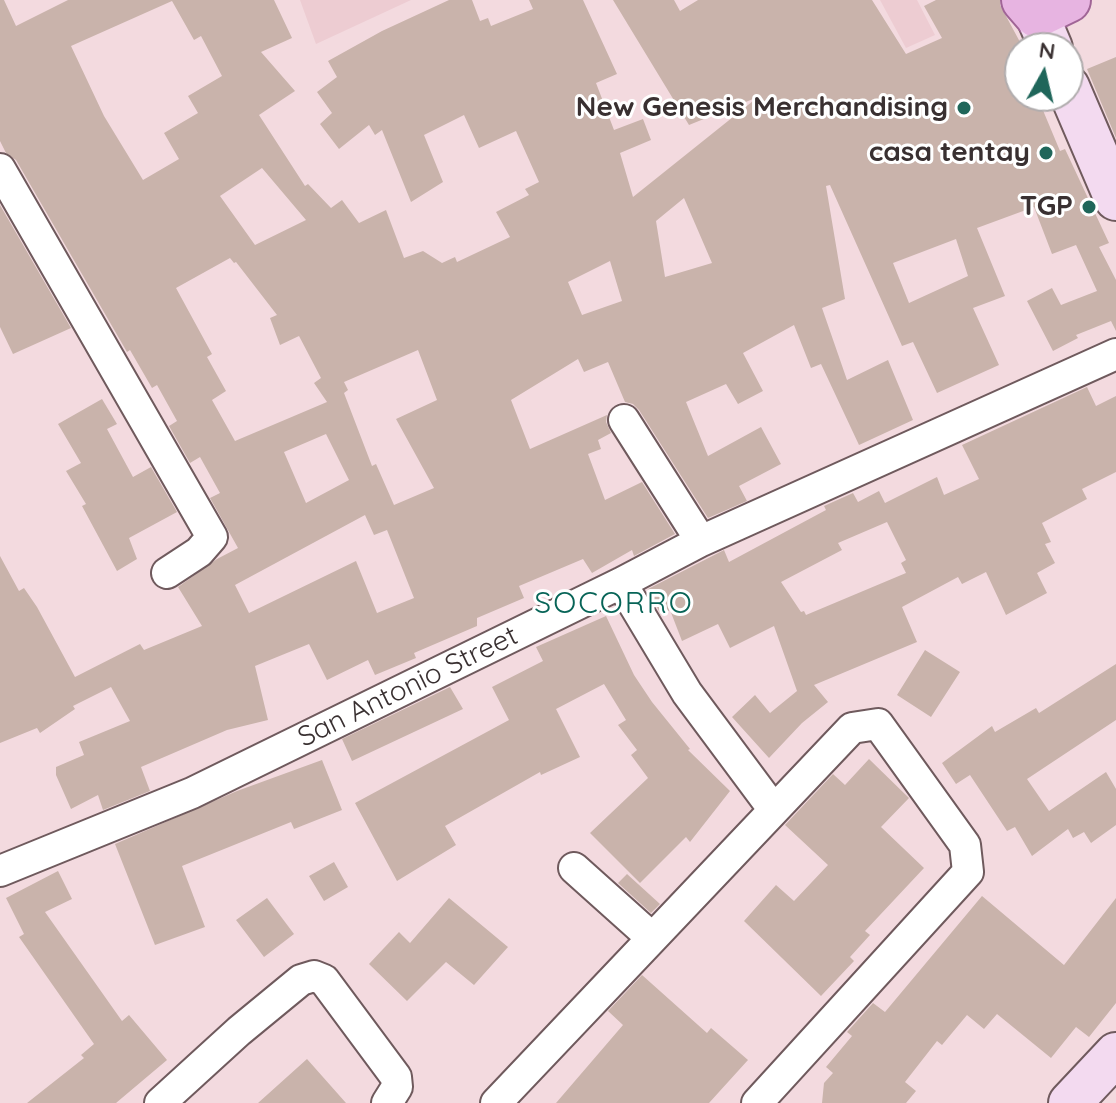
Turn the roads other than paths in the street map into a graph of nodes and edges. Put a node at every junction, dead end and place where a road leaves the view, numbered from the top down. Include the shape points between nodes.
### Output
1 (1079, 112) edge
2 (0, 169) edge
3 (1116, 199) edge
4 (1116, 354) edge
5 (624, 420) dead end
6 (701, 541) junction
7 (167, 573) dead end
8 (621, 583) junction
9 (774, 810) junction
10 (574, 868) dead end
11 (0, 871) edge
12 (651, 937) junction
13 (1116, 1054) edge
14 (160, 1103) edge
15 (387, 1103) edge
16 (496, 1103) edge
17 (757, 1103) edge
18 (1070, 1103) edge

1 - 3 main road
2 - 7 street via 212,537
4 - 6 street, San Antonio Street
5 - 6 street
6 - 8 street, San Antonio Street
8 - 9 street via 687,693
8 - 11 street, San Antonio Street via 192,793
9 - 12 street
9 - 17 street via 852,728 878,724 965,845 968,872
10 - 12 street
12 - 16 street
13 - 18 main road
14 - 15 street via 301,980 314,976 324,980 396,1077 397,1087

